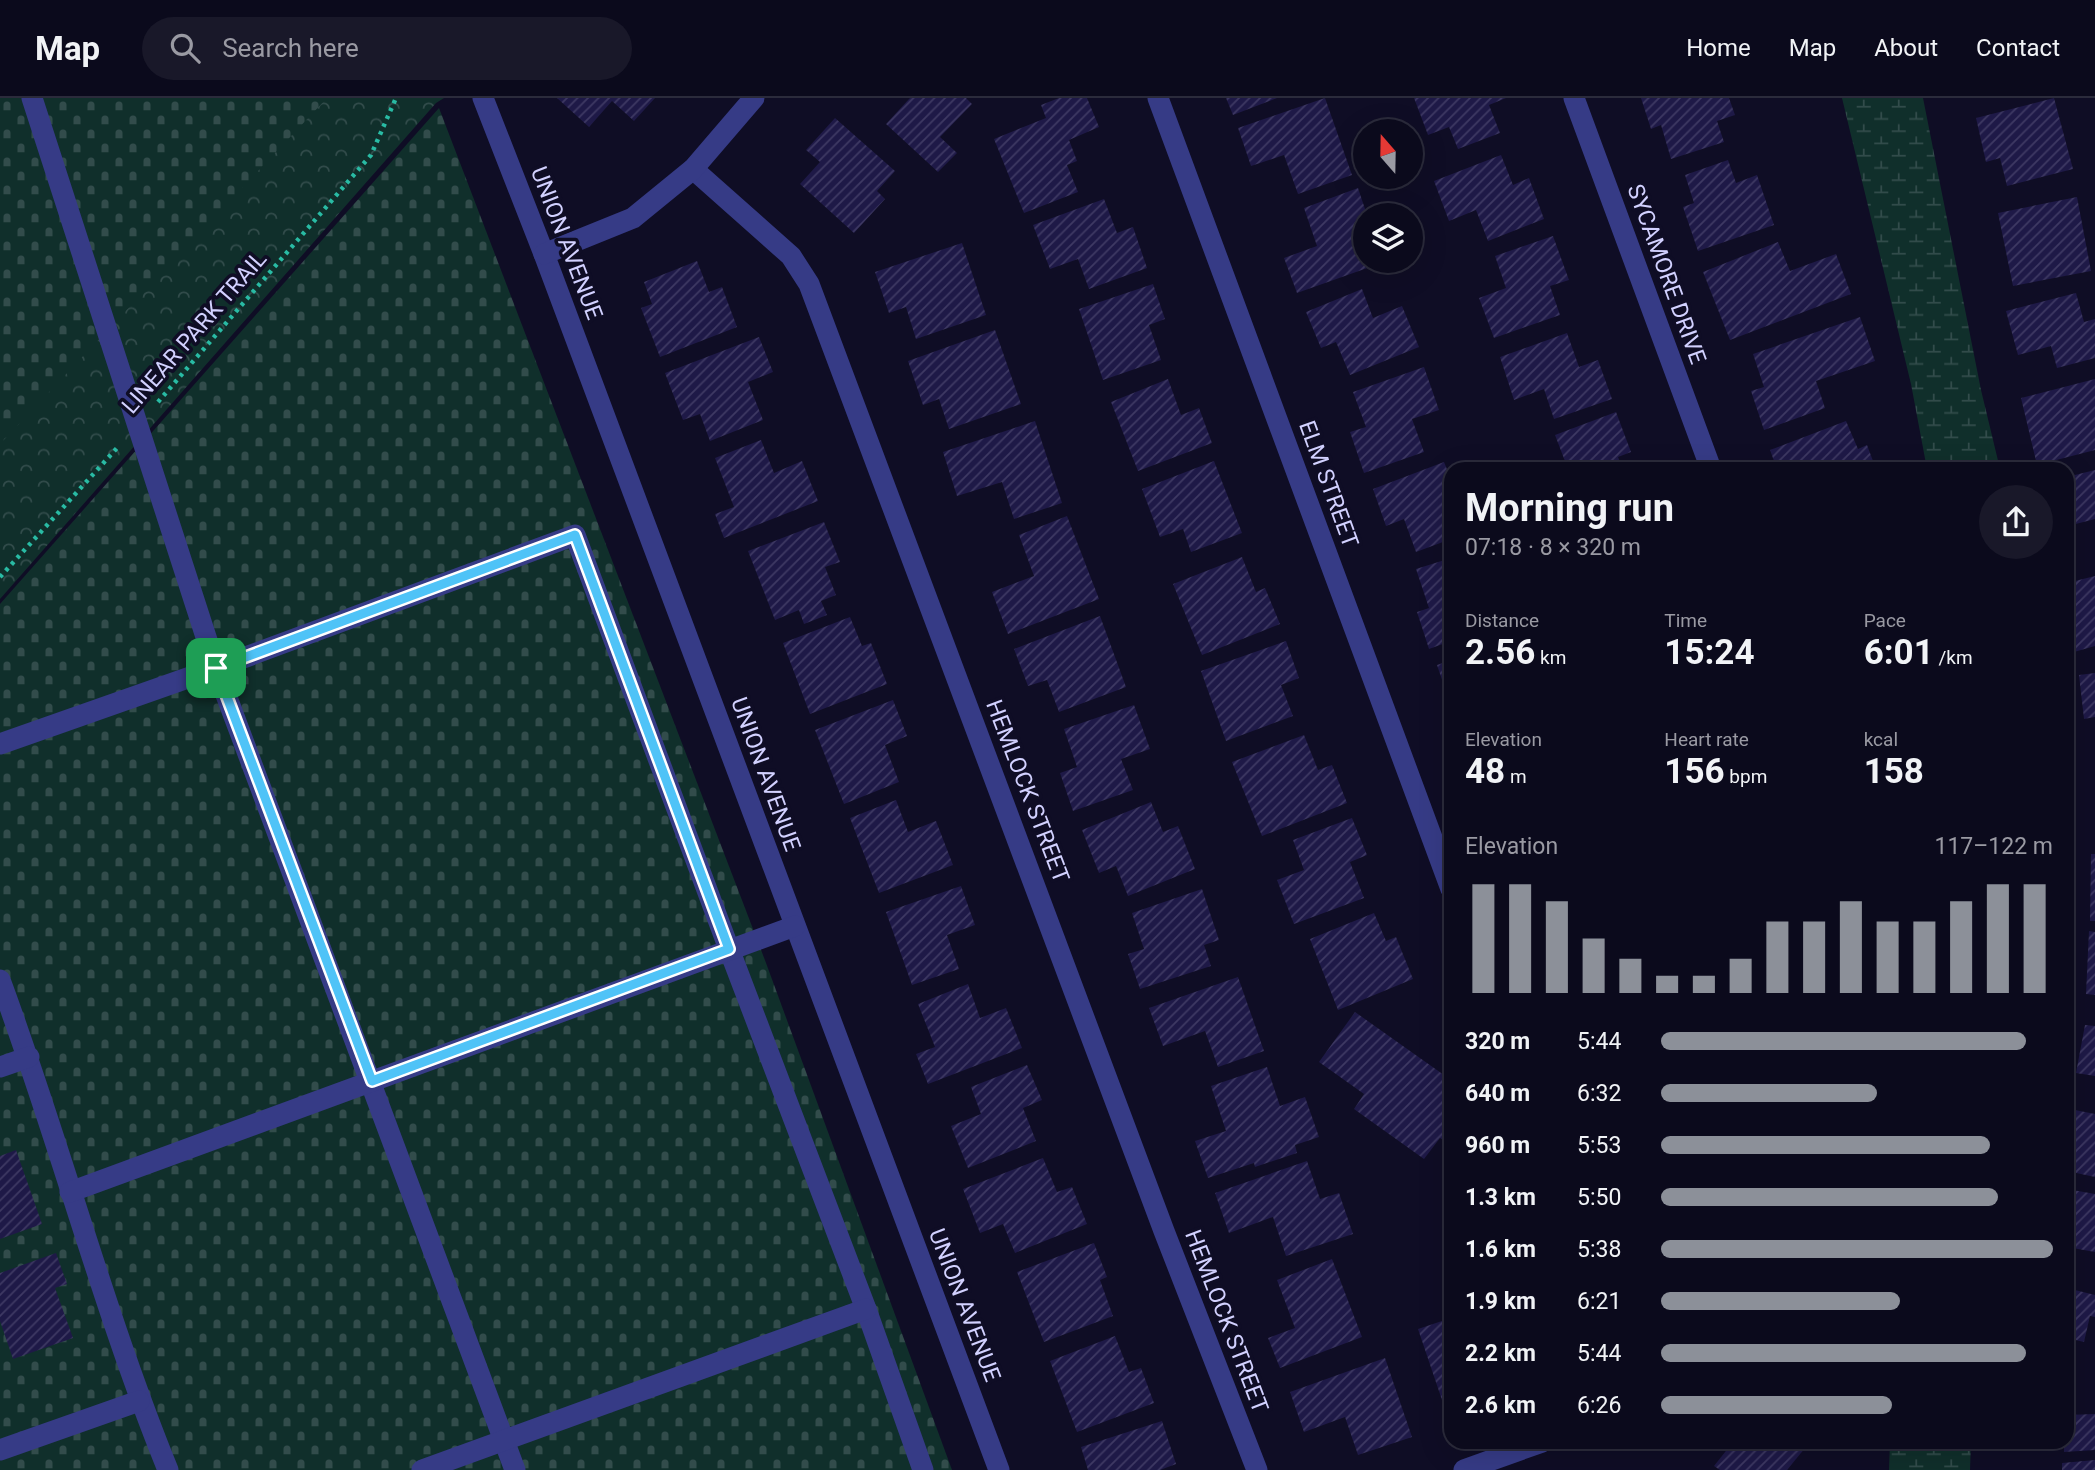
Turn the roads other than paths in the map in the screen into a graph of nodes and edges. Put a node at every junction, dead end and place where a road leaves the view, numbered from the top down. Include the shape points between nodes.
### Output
1 (32, 98) edge
2 (483, 98) edge
3 (754, 98) edge
4 (1158, 98) edge
5 (1574, 98) edge
6 (693, 169) junction
7 (544, 254) junction
8 (1707, 462) edge
9 (216, 668) junction
10 (0, 744) edge
11 (1444, 870) edge
12 (795, 926) junction
13 (729, 949) junction
14 (0, 980) edge
15 (29, 1057) junction
16 (0, 1067) edge
17 (372, 1081) junction
18 (69, 1192) junction
19 (866, 1309) junction
20 (139, 1401) junction
21 (504, 1440) junction
22 (1522, 1449) edge
23 (0, 1450) edge
24 (167, 1470) edge
25 (422, 1470) edge
26 (515, 1470) edge
27 (923, 1470) edge
28 (999, 1470) edge
29 (1256, 1470) edge
30 (1464, 1470) edge

1 - 9 street
2 - 7 street, UNION AVENUE
3 - 6 street
4 - 11 street, ELM STREET
5 - 8 street, SYCAMORE DRIVE
6 - 7 street via 633,218
6 - 29 street, HEMLOCK STREET via 790,256 809,284
7 - 12 street, UNION AVENUE
9 - 10 street
9 - 13 street via 575,535
9 - 17 street
12 - 13 street
12 - 28 street, UNION AVENUE
13 - 17 street
13 - 19 street
14 - 15 street
15 - 16 street
15 - 18 street
17 - 18 street
17 - 21 street
18 - 20 street
19 - 21 street
19 - 27 street
20 - 23 street
20 - 24 street
21 - 25 street
21 - 26 street
22 - 30 street

